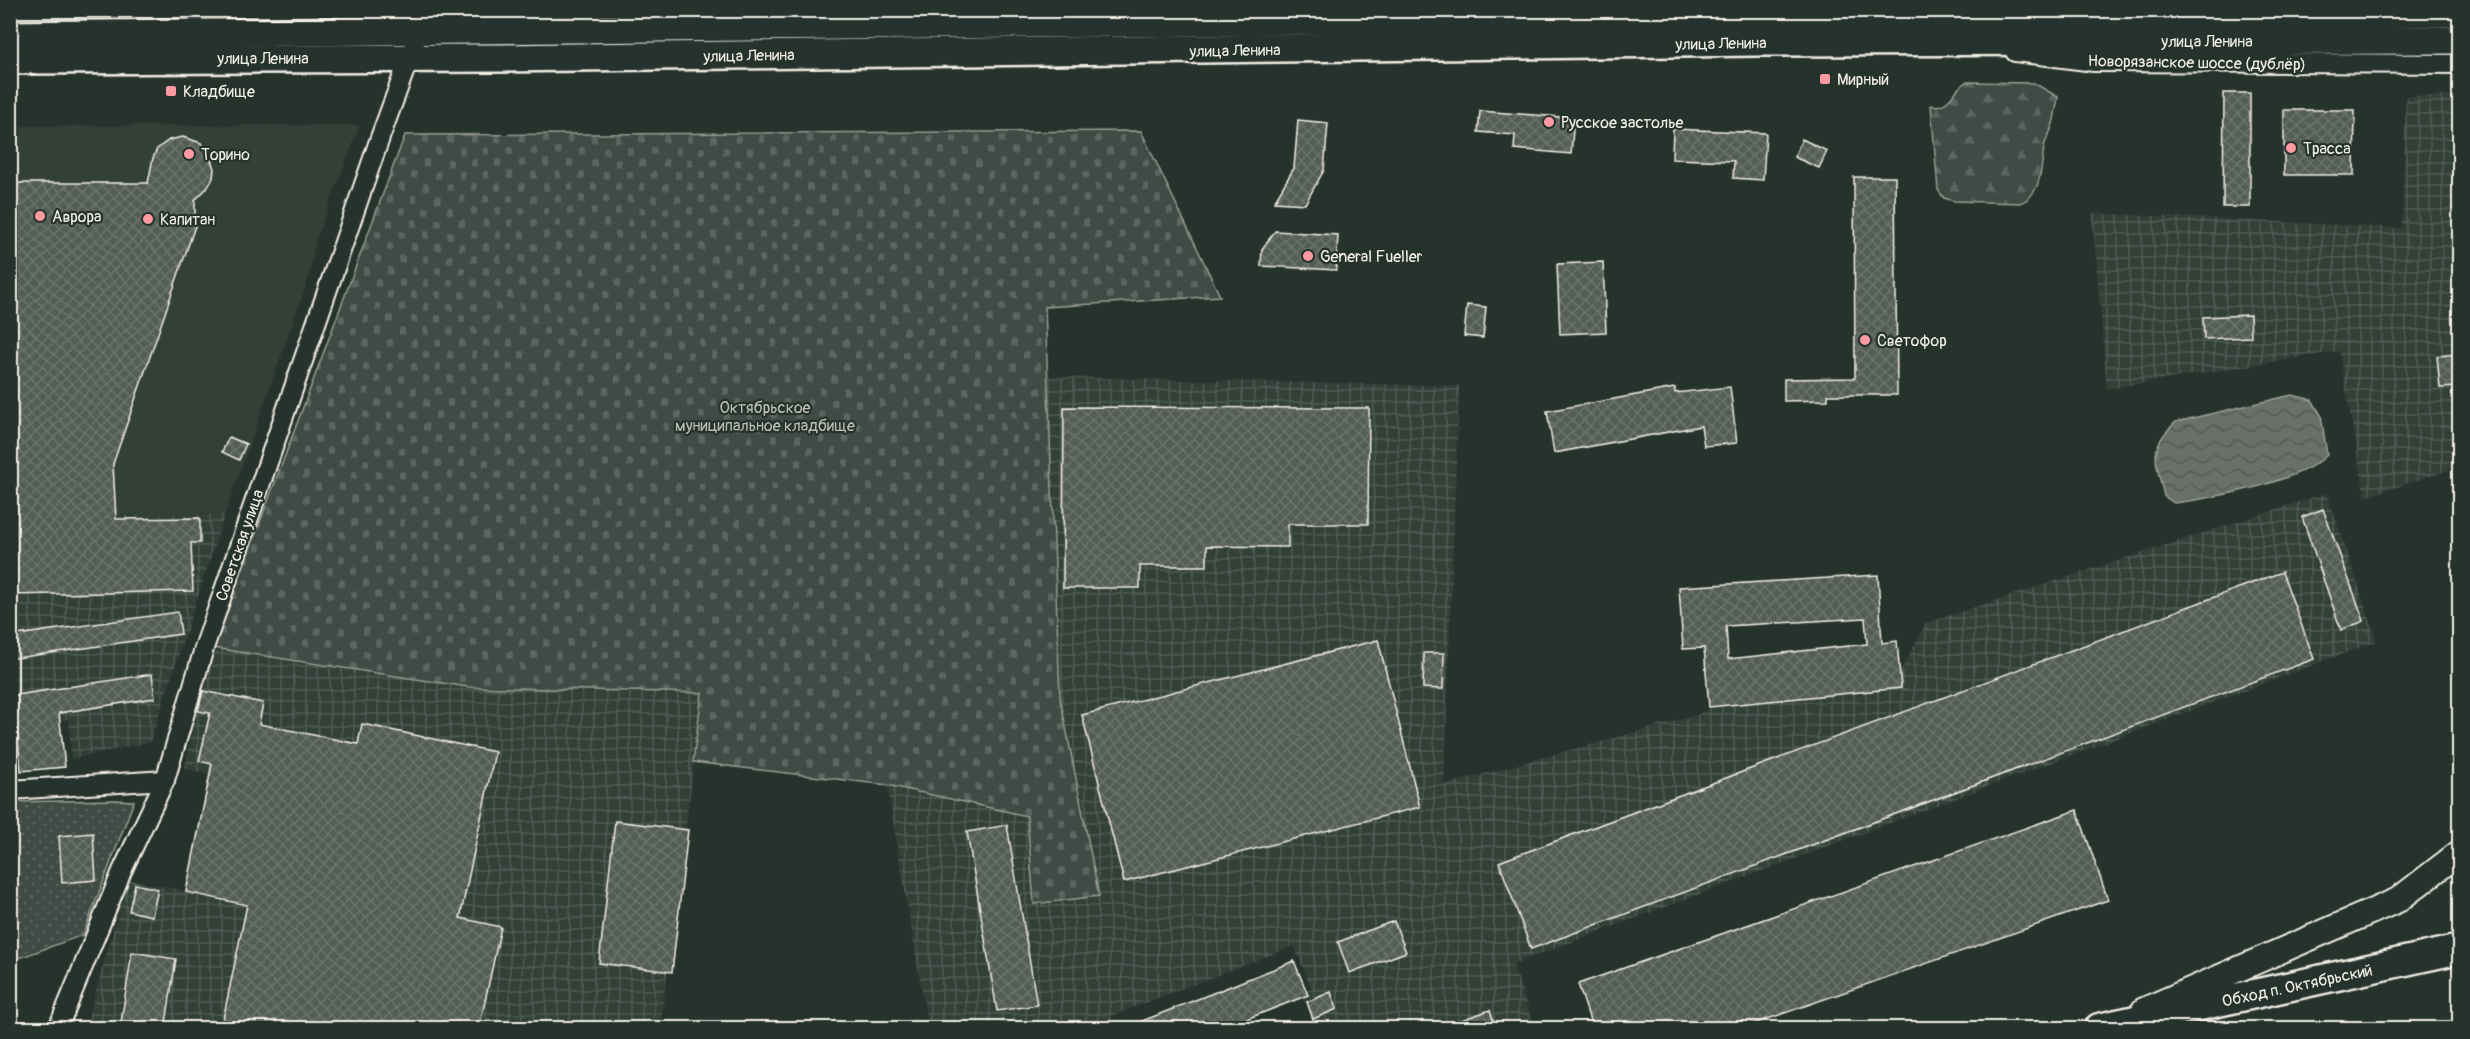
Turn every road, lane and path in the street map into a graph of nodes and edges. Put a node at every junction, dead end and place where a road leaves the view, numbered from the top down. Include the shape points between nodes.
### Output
1 (2460, 13) edge
2 (1573, 15) edge
3 (423, 21) edge
4 (10, 35) edge
5 (2460, 40) edge
6 (1936, 42) junction
7 (410, 57) junction
8 (10, 60) edge
9 (2460, 64) edge
10 (165, 780) junction
11 (10, 790) edge
12 (2460, 852) edge
13 (2460, 949) edge
14 (2101, 1028) edge
15 (58, 1029) edge

1 - 2 main road, улица Ленина
2 - 3 main road, улица Ленина
3 - 4 main road, улица Ленина
3 - 7 street, Советская улица
5 - 6 main road, улица Ленина
6 - 7 main road, улица Ленина
6 - 9 street, Новорязанское шоссе (дублёр) via 2094,62
7 - 8 main road, улица Ленина
7 - 10 street, Советская улица via 205,645
10 - 11 street
10 - 15 street, Советская улица via 122,871
12 - 14 main road via 2398,900
13 - 14 highway, Обход п. Октябрьский

